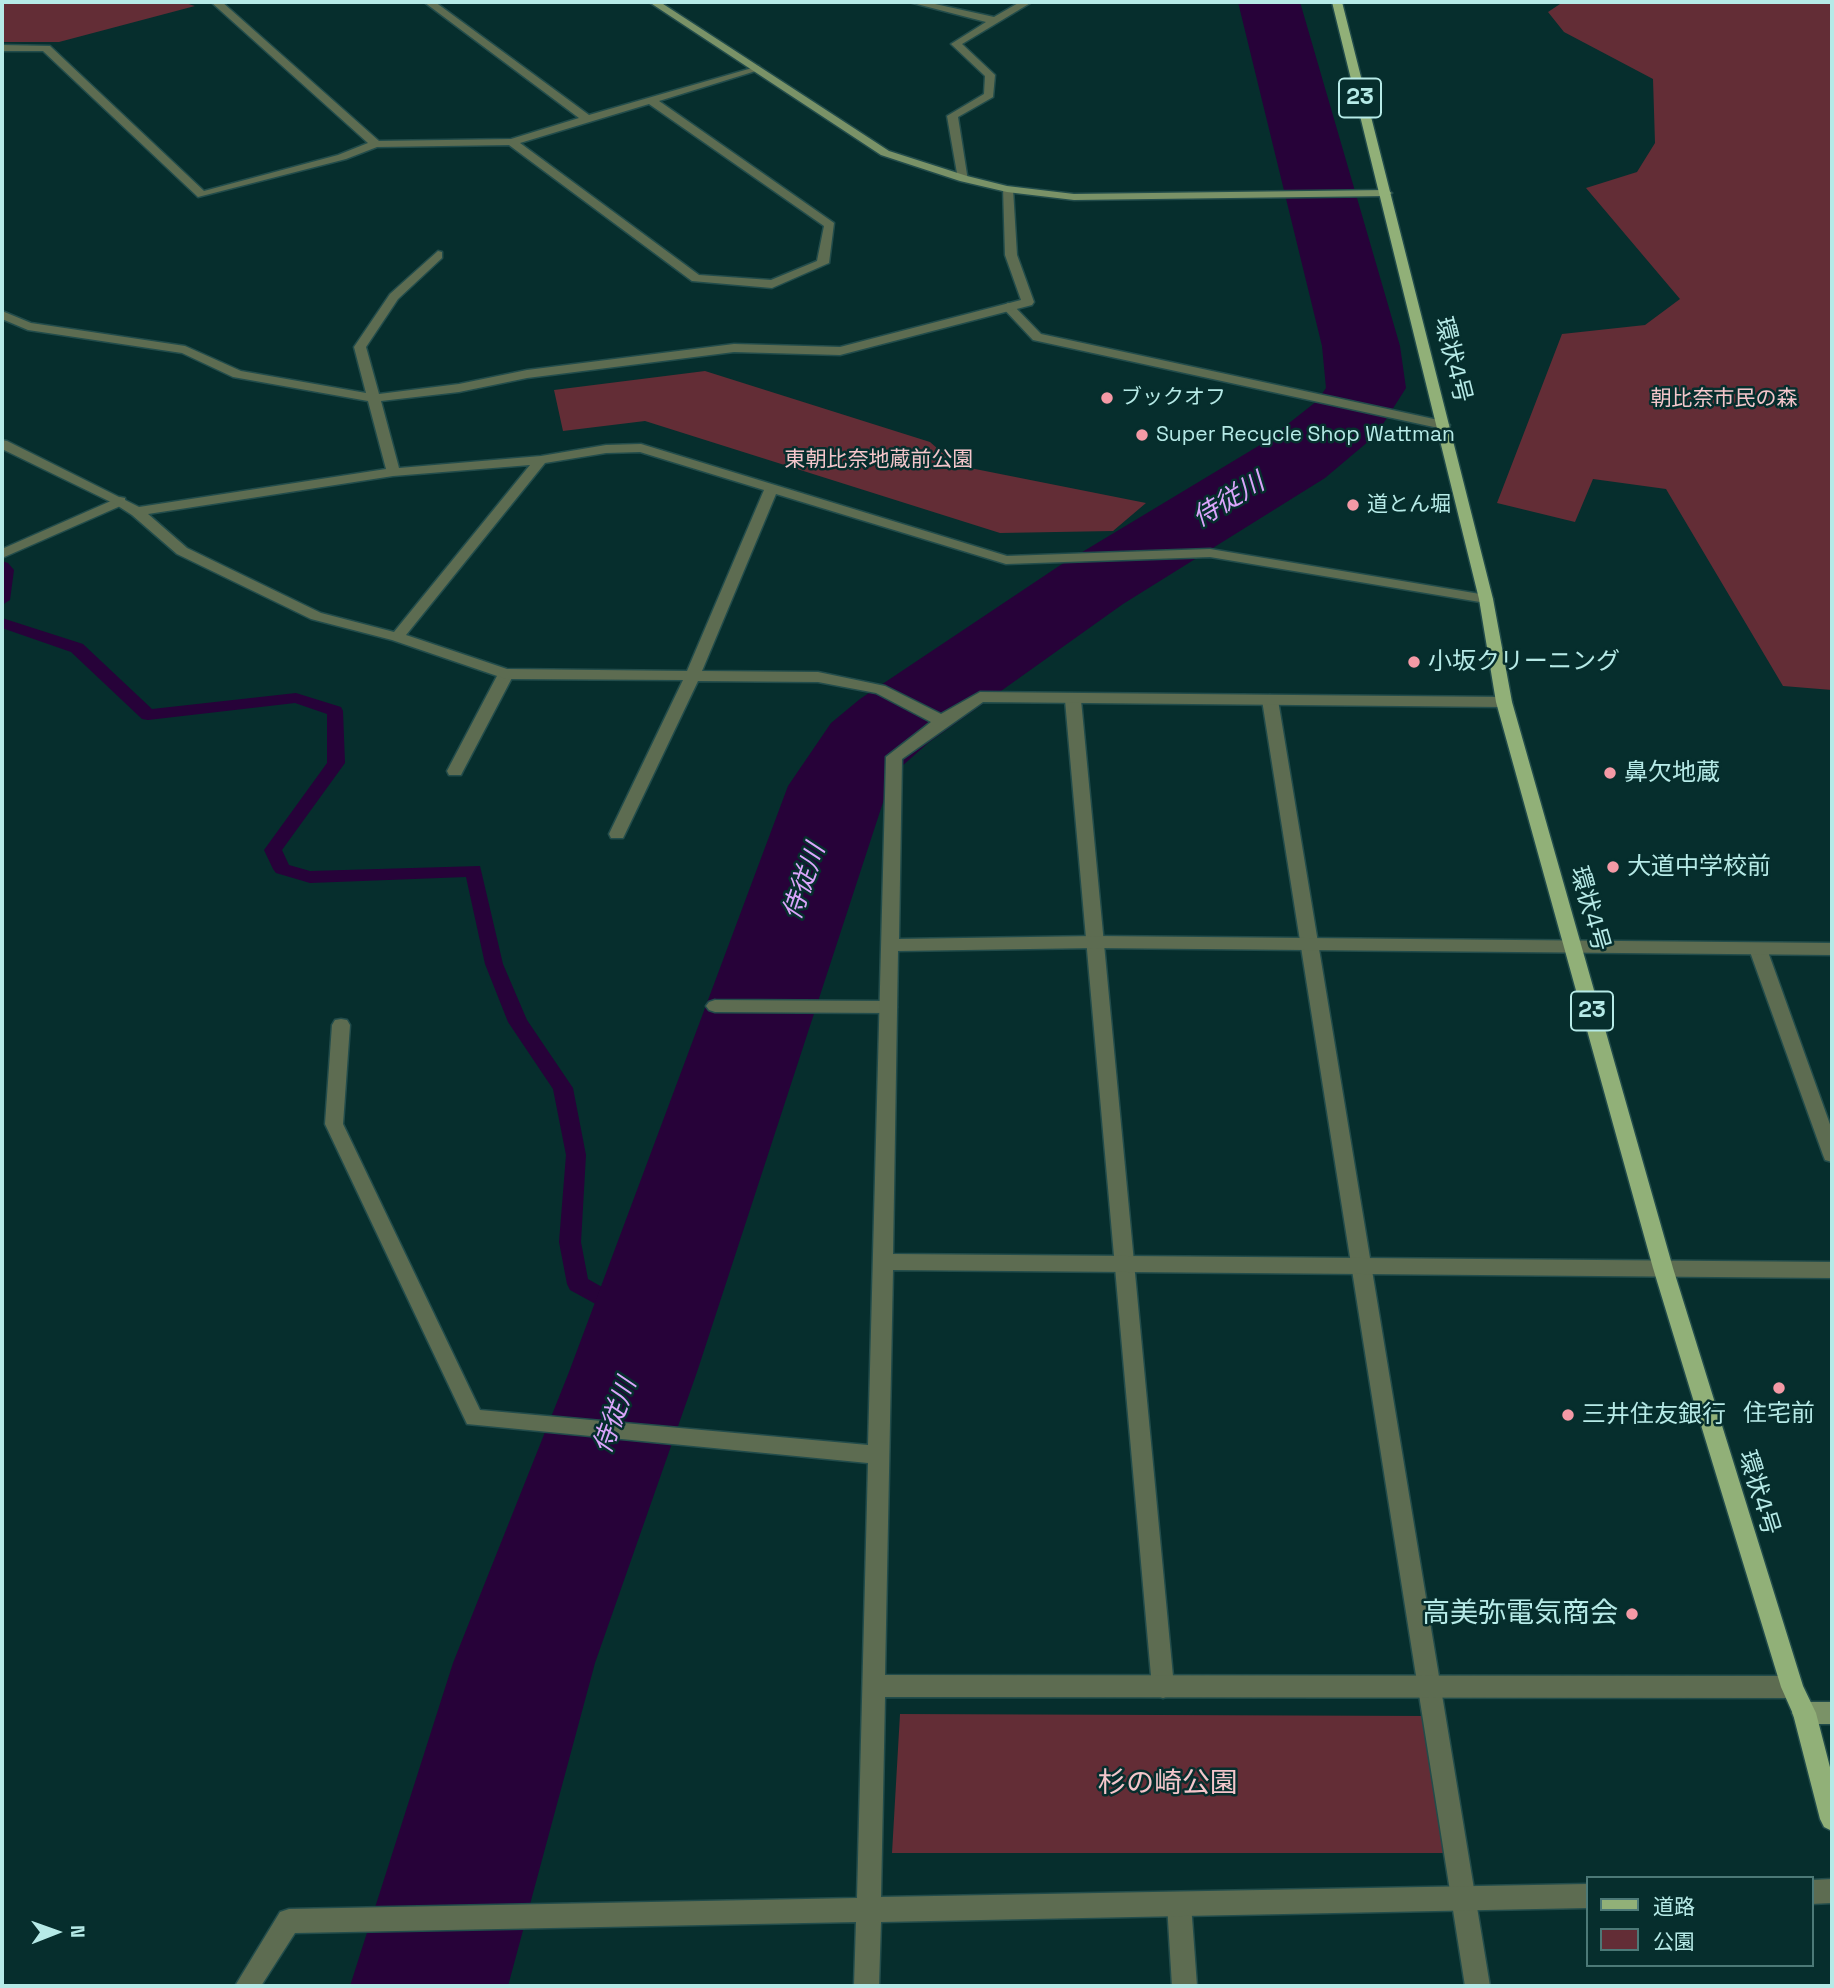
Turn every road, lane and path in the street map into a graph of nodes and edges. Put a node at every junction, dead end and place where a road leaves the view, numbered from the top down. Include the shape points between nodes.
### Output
1 (216, 2) edge
2 (429, 2) edge
3 (654, 2) edge
4 (914, 2) edge
5 (1027, 2) edge
6 (1337, 2) edge
7 (996, 21) junction
8 (2, 48) edge
9 (755, 68) junction
10 (651, 100) junction
11 (587, 119) junction
12 (512, 142) junction
13 (376, 144) junction
14 (964, 179) junction
15 (1007, 189) junction
16 (1386, 193) junction
17 (438, 255) dead end
18 (1008, 307) junction
19 (2, 315) edge
20 (373, 398) junction
21 (1443, 425) junction
22 (2, 444) edge
23 (541, 460) junction
24 (393, 472) junction
25 (771, 489) junction
26 (120, 501) junction
27 (137, 512) junction
28 (2, 554) edge
29 (1486, 599) junction
30 (397, 637) junction
31 (506, 674) junction
32 (692, 677) junction
33 (1073, 700) junction
34 (1270, 700) junction
35 (1504, 702) junction
36 (942, 721) junction
37 (455, 771) dead end
38 (617, 834) dead end
39 (1095, 942) junction
40 (1309, 943) junction
41 (890, 945) junction
42 (1574, 947) junction
43 (1758, 948) junction
44 (1832, 949) edge
45 (715, 1006) dead end
46 (888, 1007) junction
47 (341, 1025) dead end
48 (1832, 1155) edge
49 (883, 1262) junction
50 (1125, 1264) junction
51 (1363, 1266) junction
52 (1663, 1268) junction
53 (1832, 1269) edge
54 (879, 1455) junction
55 (873, 1686) junction
56 (1430, 1686) junction
57 (1163, 1687) junction
58 (1792, 1687) junction
59 (1804, 1713) junction
60 (1832, 1713) edge
61 (1832, 1819) edge
62 (1832, 1891) edge
63 (1813, 1892) edge
64 (1586, 1896) edge
65 (1464, 1899) junction
66 (1179, 1904) junction
67 (869, 1909) junction
68 (247, 1986) edge
69 (867, 1986) edge
70 (1185, 1986) edge
71 (1478, 1986) edge

1 - 13 street
2 - 11 street
3 - 9 street
4 - 7 street
5 - 7 street
6 - 16 main road, 環状4号 / 23
7 - 14 street via 956,44 990,75 989,96 952,116
8 - 13 street via 46,48 202,195
9 - 10 street
9 - 14 street via 885,153
10 - 11 street
10 - 12 street via 830,225 823,263 772,284 696,278
11 - 12 street
12 - 13 street
14 - 15 street
15 - 16 street via 1074,197
15 - 18 street via 1011,255 1028,302
16 - 21 main road, 環状4号 / 23
17 - 20 street via 394,297 360,347
18 - 20 street via 840,351 734,348
18 - 21 street via 1037,337
19 - 20 street via 28,326 185,350 238,374
20 - 24 street
21 - 29 main road, 環状4号 / 23
22 - 26 street
23 - 24 street
23 - 25 street via 641,448
23 - 30 street
24 - 27 street
25 - 29 street via 1006,560 1210,554
25 - 32 street
26 - 27 street
26 - 28 street
27 - 30 street via 182,551 316,616
29 - 35 main road, 環状4号 / 23
30 - 31 street
31 - 32 street
31 - 37 street
32 - 36 street via 818,677 880,689
32 - 38 street
33 - 34 street
33 - 36 street via 980,697
33 - 39 street
34 - 35 street
34 - 40 street
35 - 42 main road, 環状4号 / 23
36 - 41 street via 894,757
39 - 40 street
39 - 41 street
39 - 50 street
40 - 42 street
40 - 51 street
41 - 46 street
42 - 43 street
42 - 52 main road, 環状4号 / 23
43 - 44 street
43 - 48 street
45 - 46 street
46 - 49 street
47 - 54 street via 334,1124 474,1418
49 - 50 street
49 - 54 street
50 - 51 street
50 - 57 street
51 - 52 street
51 - 56 street
52 - 53 street
52 - 58 main road, 環状4号 / 23
54 - 55 street
55 - 57 street
55 - 67 street
56 - 57 street
56 - 58 street
56 - 65 street
58 - 59 main road, 環状4号 / 23
59 - 60 street
59 - 61 main road, 環状4号 / 23
62 - 63 street
64 - 65 street
65 - 66 street
65 - 71 street
66 - 67 street
66 - 70 street
67 - 68 street via 289,1921
67 - 69 street

